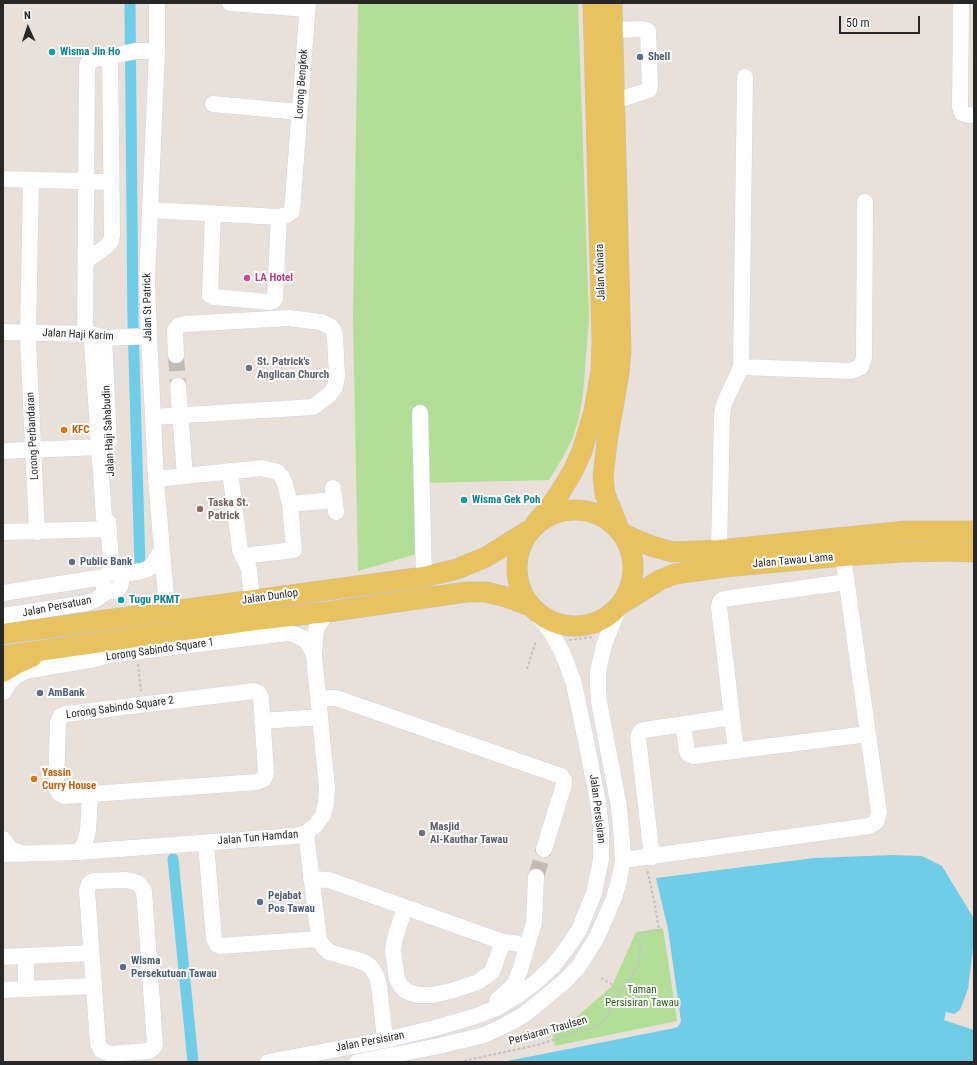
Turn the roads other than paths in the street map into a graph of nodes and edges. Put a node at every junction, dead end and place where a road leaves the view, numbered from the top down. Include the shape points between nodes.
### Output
1 (157, 3) edge
2 (230, 3) edge
3 (592, 3) edge
4 (612, 3) edge
5 (961, 3) edge
6 (308, 6) edge
7 (967, 20) edge
8 (613, 30) junction
9 (967, 37) edge
10 (157, 51) junction
11 (110, 57) junction
12 (745, 77) dead end
13 (967, 78) edge
14 (596, 86) junction
15 (615, 101) junction
16 (213, 104) dead end
17 (299, 112) junction
18 (974, 115) edge
19 (3, 179) edge
20 (31, 180) junction
21 (87, 181) junction
22 (111, 182) junction
23 (865, 202) dead end
24 (150, 210) junction
25 (213, 214) junction
26 (279, 217) junction
27 (86, 262) junction
28 (3, 332) edge
29 (28, 336) junction
30 (138, 337) junction
31 (3, 340) edge
32 (96, 345) junction
33 (176, 355) tunnel mouth
34 (741, 368) junction
35 (178, 386) tunnel mouth
36 (420, 413) dead end
37 (180, 415) junction
38 (153, 417) junction
39 (99, 447) junction
40 (33, 450) junction
41 (3, 451) edge
42 (230, 471) junction
43 (185, 476) junction
44 (156, 479) junction
45 (334, 500) dead end
46 (290, 504) junction
47 (109, 526) junction
48 (532, 528) junction
49 (621, 531) junction
50 (974, 531) edge
51 (3, 532) edge
52 (37, 532) junction
53 (162, 549) junction
54 (719, 550) junction
55 (974, 552) edge
56 (242, 556) junction
57 (843, 556) junction
58 (424, 577) junction
59 (164, 578) junction
60 (112, 580) junction
61 (847, 582) junction
62 (3, 593) edge
63 (252, 600) junction
64 (620, 605) junction
65 (532, 608) junction
66 (168, 611) junction
67 (327, 612) junction
68 (3, 616) edge
69 (222, 625) junction
70 (3, 634) edge
71 (52, 649) junction
72 (3, 656) edge
73 (314, 656) junction
74 (3, 672) edge
75 (3, 692) edge
76 (318, 699) junction
77 (320, 717) junction
78 (732, 717) junction
79 (262, 721) junction
80 (683, 724) junction
81 (868, 734) junction
82 (736, 751) junction
83 (90, 794) junction
84 (306, 833) junction
85 (3, 839) edge
86 (206, 843) junction
87 (544, 849) tunnel mouth
88 (78, 852) junction
89 (3, 854) edge
90 (24, 854) junction
91 (623, 860) junction
92 (649, 862) junction
93 (536, 877) tunnel mouth
94 (311, 879) junction
95 (405, 907) junction
96 (319, 939) junction
97 (503, 942) junction
98 (527, 947) junction
99 (91, 953) junction
100 (3, 957) edge
101 (26, 957) junction
102 (93, 986) junction
103 (26, 989) junction
104 (3, 990) edge
105 (473, 1017) junction
106 (385, 1040) junction
107 (102, 1056) edge
108 (268, 1062) edge
109 (358, 1062) edge

1 - 10 street, Jalan St Patrick
2 - 6 street
3 - 14 main road, Jalan Kuhara
4 - 8 main road, Jalan Kuhara
5 - 7 street
6 - 17 street, Lorong Bengkok
7 - 9 street
8 - 14 main road via 602,42 602,61
8 - 15 main road, Jalan Kuhara
8 - 15 street via 648,31 650,86 649,90
9 - 13 street
10 - 11 street via 133,52
10 - 24 street, Jalan St Patrick
11 - 21 street via 92,60 87,67
11 - 22 street
12 - 34 street
13 - 18 street via 960,110 965,115
14 - 48 main road, Jalan Kuhara via 602,341 600,372 594,411 582,451 550,508
15 - 49 main road, Jalan Kuhara via 621,351 603,477 605,494
16 - 17 street
17 - 26 street, Lorong Bengkok via 292,211
19 - 20 street
20 - 21 street
20 - 29 street, Lorong Perbandaran
21 - 22 street
21 - 27 street
22 - 27 street via 111,241
23 - 34 street via 864,357 861,367 851,371
24 - 25 street
24 - 30 street, Jalan St Patrick via 147,280
25 - 26 street
25 - 26 street via 210,295 270,302 275,298
27 - 32 street
28 - 29 street, Jalan Haji Karim
29 - 31 street, Jalan Haji Karim
29 - 32 street, Jalan Haji Karim
29 - 40 street, Lorong Perbandaran
30 - 32 street, Jalan Haji Karim
30 - 38 street, Jalan St Patrick
32 - 39 street, Jalan Haji Sahabudin
32 - 47 street, Jalan Haji Sahabudin via 114,518
33 - 37 street via 175,330 185,324 289,318 326,323 331,326 335,336 335,387 330,395 313,407
34 - 54 street via 722,414
35 - 37 street
36 - 58 street
37 - 38 street
37 - 43 street
38 - 44 street, Jalan St Patrick
39 - 40 street
39 - 47 street, Jalan Haji Sahabudin via 104,518
40 - 41 street
40 - 52 street, Lorong Perbandaran
42 - 43 street
42 - 46 street via 262,468 276,472 282,477
42 - 56 street
43 - 44 street
44 - 53 street, Jalan St Patrick
45 - 46 street
46 - 56 street via 294,550
47 - 52 street
47 - 60 street, Jalan Haji Sahabudin
48 - 49 main road via 551,514 569,510 587,511 604,517
48 - 58 main road, Jalan Dunlop via 486,557 457,569
48 - 65 main road via 520,545 516,577 521,592
49 - 54 main road, Jalan Tawau Lama via 650,546 673,552
49 - 64 main road via 631,551 634,570 630,589
50 - 54 main road, Jalan Tawau Lama via 906,530
51 - 52 street
53 - 59 street, Jalan St Patrick
53 - 60 street via 148,569
55 - 57 main road, Jalan Tawau Lama via 902,552
56 - 63 street via 249,570
57 - 61 street
57 - 64 main road, Jalan Tawau Lama via 675,574 660,580
58 - 63 main road, Jalan Dunlop
59 - 60 street
59 - 66 street, Jalan St Patrick
60 - 62 street, Jalan Persatuan
60 - 68 street, Jalan Persatuan via 95,600 86,603
61 - 78 street via 724,599 720,602
61 - 81 street
63 - 66 main road, Jalan Dunlop
64 - 65 main road via 605,618 587,625 568,626 550,621
64 - 91 street, Jalan Persisiran via 604,645 598,672 598,688 619,807
65 - 67 main road, Jalan Dunlop via 506,597 466,592
65 - 105 street, Jalan Persisiran via 562,652 574,684 598,802 602,828 601,859 594,893 579,930 558,960 520,994 497,1008
66 - 69 main road via 190,622
66 - 70 main road, Jalan Dunlop
67 - 69 main road, Jalan Dunlop
67 - 73 street, Jalan Tun Hamdan via 316,629
69 - 71 main road, Jalan Dunlop
71 - 72 main road, Jalan Dunlop
71 - 74 main road
73 - 75 street, Lorong Sabindo Square 1 via 304,639 289,633 108,655 23,672 15,677
73 - 76 street, Jalan Tun Hamdan
76 - 77 street, Jalan Tun Hamdan
76 - 87 street via 342,700 561,776 564,785
77 - 79 street
77 - 84 street, Jalan Tun Hamdan via 326,803 323,815
78 - 80 street
78 - 82 street
79 - 83 street, Lorong Sabindo Square 2 via 266,772 264,779 257,782
79 - 83 street, Lorong Sabindo Square 2 via 261,698 259,693 254,691 61,716 58,722 56,788 65,796
80 - 82 street via 689,755
80 - 92 street via 644,730 638,734
81 - 82 street
81 - 92 street via 879,812 879,818 873,824
83 - 88 street via 88,831 84,845
84 - 86 street, Jalan Tun Hamdan
84 - 94 street
85 - 90 street via 8,846
86 - 88 street, Jalan Tun Hamdan
86 - 96 street via 214,939 217,945
88 - 90 street, Jalan Tun Hamdan
89 - 90 street, Jalan Tun Hamdan
91 - 92 street
91 - 109 street, Jalan Persisiran via 614,898 597,937 579,966 530,1010 484,1035
93 - 98 street via 534,923
94 - 95 street via 329,880
94 - 96 street
95 - 97 street
95 - 97 street via 395,938 394,950 397,979 401,986 411,993 431,995 451,991 489,976
96 - 106 street via 329,952 364,962 371,967 379,985
97 - 98 street
98 - 105 street via 511,988
99 - 101 street
99 - 102 street
99 - 107 street via 87,890 89,884 93,881 127,880 138,883 144,891 155,1044 148,1051
100 - 101 street
101 - 103 street
102 - 103 street
102 - 107 street via 98,1043
103 - 104 street
105 - 106 street, Jalan Persisiran
106 - 108 street, Jalan Persisiran

